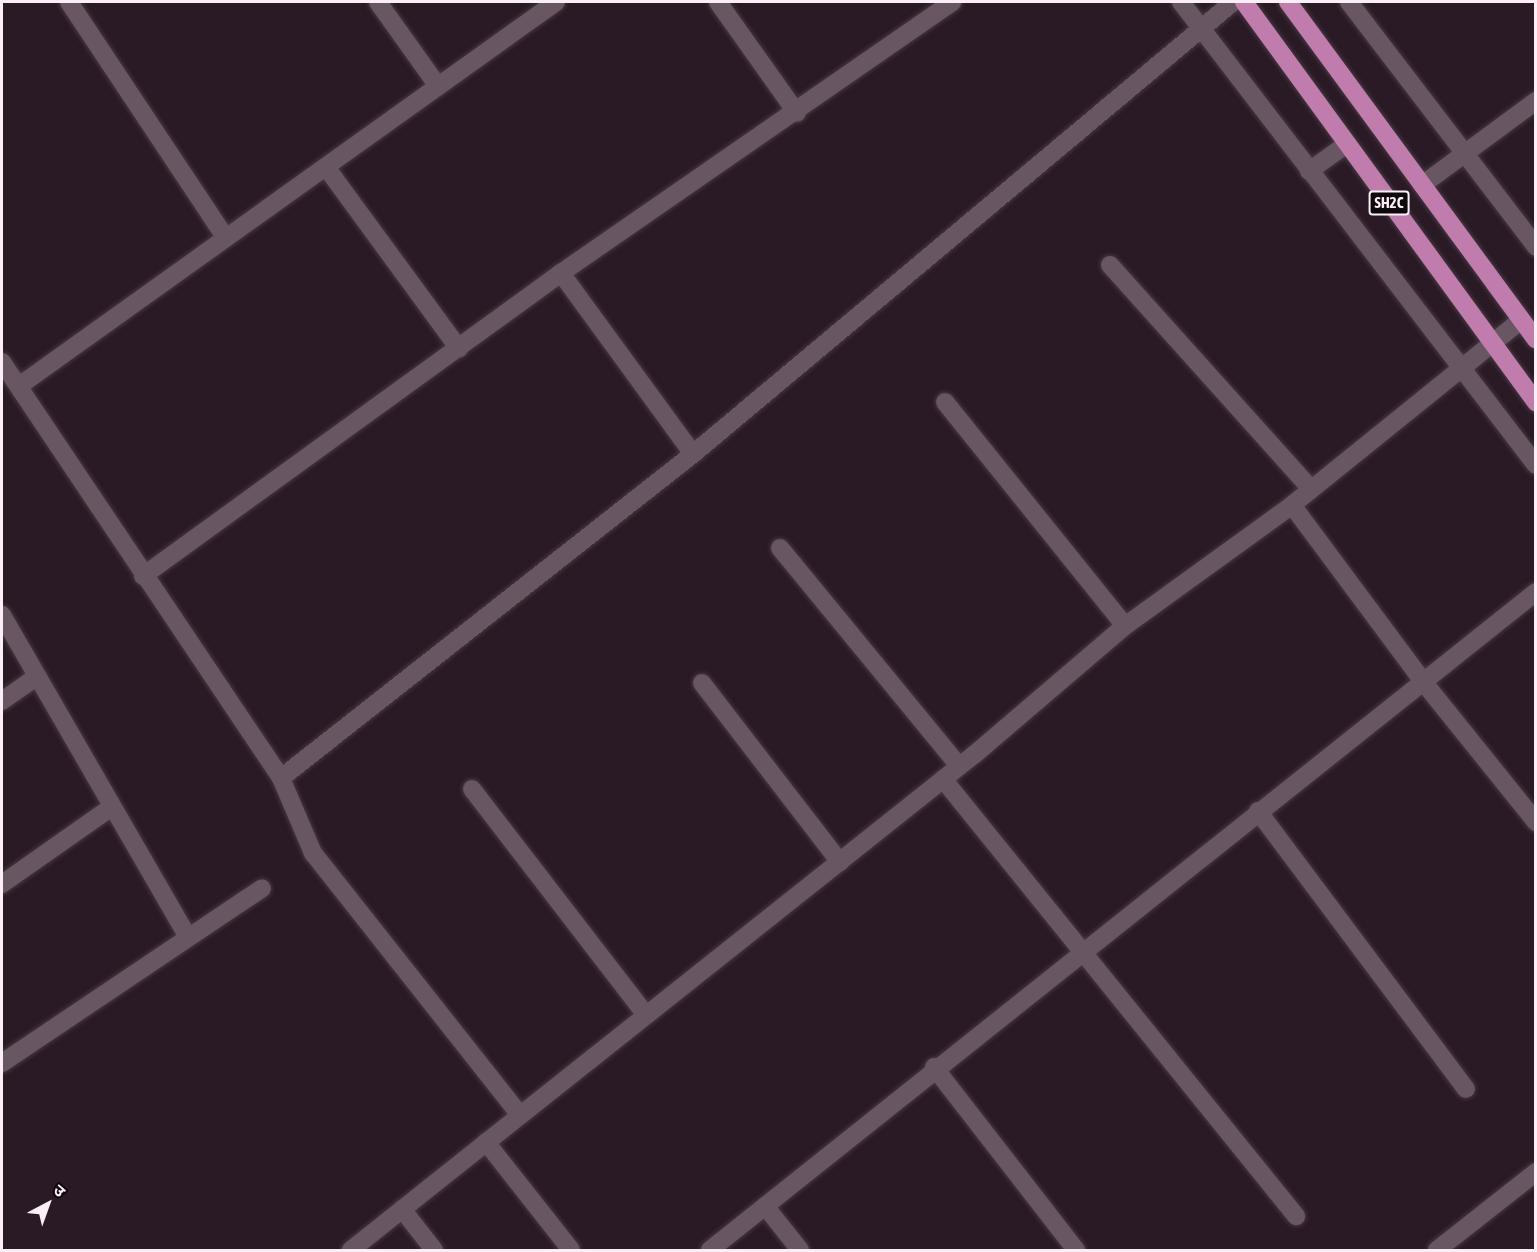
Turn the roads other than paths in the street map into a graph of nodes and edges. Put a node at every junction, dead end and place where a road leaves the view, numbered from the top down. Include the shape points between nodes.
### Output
1 (69, 2) edge
2 (378, 2) edge
3 (556, 2) edge
4 (718, 2) edge
5 (952, 2) edge
6 (1181, 2) edge
7 (1233, 2) edge
8 (1244, 2) edge
9 (1288, 2) edge
10 (1349, 2) edge
11 (1200, 28) junction
12 (438, 86) junction
13 (1536, 101) edge
14 (797, 112) junction
15 (1347, 144) junction
16 (1464, 153) junction
17 (327, 167) junction
18 (1310, 171) junction
19 (1422, 184) junction
20 (226, 237) junction
21 (1536, 247) edge
22 (1110, 265) dead end
23 (561, 273) junction
24 (1521, 320) junction
25 (1536, 340) edge
26 (1492, 344) junction
27 (459, 349) junction
28 (2, 362) edge
29 (1461, 368) junction
30 (19, 386) junction
31 (945, 402) dead end
32 (1536, 403) edge
33 (693, 454) junction
34 (1536, 465) edge
35 (1310, 488) junction
36 (1292, 505) junction
37 (780, 548) dead end
38 (143, 576) junction
39 (1536, 592) edge
40 (2, 615) edge
41 (1125, 626) junction
42 (36, 676) junction
43 (1420, 679) junction
44 (702, 683) dead end
45 (2, 701) edge
46 (959, 766) junction
47 (281, 778) junction
48 (944, 779) junction
49 (472, 789) dead end
50 (110, 808) junction
51 (1258, 811) junction
52 (1536, 822) edge
53 (840, 862) junction
54 (2, 884) edge
55 (262, 888) dead end
56 (187, 935) junction
57 (1085, 950) junction
58 (645, 1015) junction
59 (2, 1063) edge
60 (934, 1067) junction
61 (1466, 1089) dead end
62 (520, 1115) junction
63 (486, 1142) junction
64 (1536, 1172) edge
65 (765, 1206) junction
66 (402, 1209) junction
67 (1296, 1216) dead end
68 (351, 1251) edge
69 (434, 1251) edge
70 (571, 1251) edge
71 (710, 1251) edge
72 (800, 1251) edge
73 (1076, 1251) edge
74 (1437, 1251) edge

1 - 20 street
2 - 12 street
3 - 12 street
4 - 14 street
5 - 14 street
6 - 11 street
7 - 11 street
8 - 15 main road, SH2C
9 - 19 main road, SH2C
10 - 16 street
11 - 18 street
11 - 33 street
12 - 17 street
13 - 16 street
14 - 23 street
15 - 18 street
15 - 26 main road, SH2C
16 - 19 street
16 - 21 street
17 - 20 street
17 - 27 street
18 - 29 street
19 - 24 main road, SH2C
20 - 30 street
22 - 35 street
23 - 27 street
23 - 33 street
24 - 25 main road, SH2C
24 - 26 street
26 - 29 street
26 - 32 main road, SH2C
27 - 38 street
28 - 30 street
29 - 34 street
29 - 35 street
30 - 38 street
31 - 41 street
33 - 47 street
35 - 36 street
36 - 41 street
36 - 43 street
37 - 46 street
38 - 47 street
39 - 43 street
40 - 42 street
41 - 46 street
42 - 45 street
42 - 50 street
43 - 51 street
43 - 52 street
44 - 53 street
46 - 48 street
47 - 62 street via 314,853
48 - 53 street
48 - 57 street
49 - 58 street
50 - 54 street
50 - 56 street
51 - 57 street
51 - 61 street
53 - 58 street
55 - 56 street
56 - 59 street
57 - 60 street
57 - 67 street
58 - 62 street
60 - 65 street
60 - 73 street
62 - 63 street
63 - 66 street
63 - 70 street
64 - 74 street
65 - 71 street
65 - 72 street
66 - 68 street
66 - 69 street

